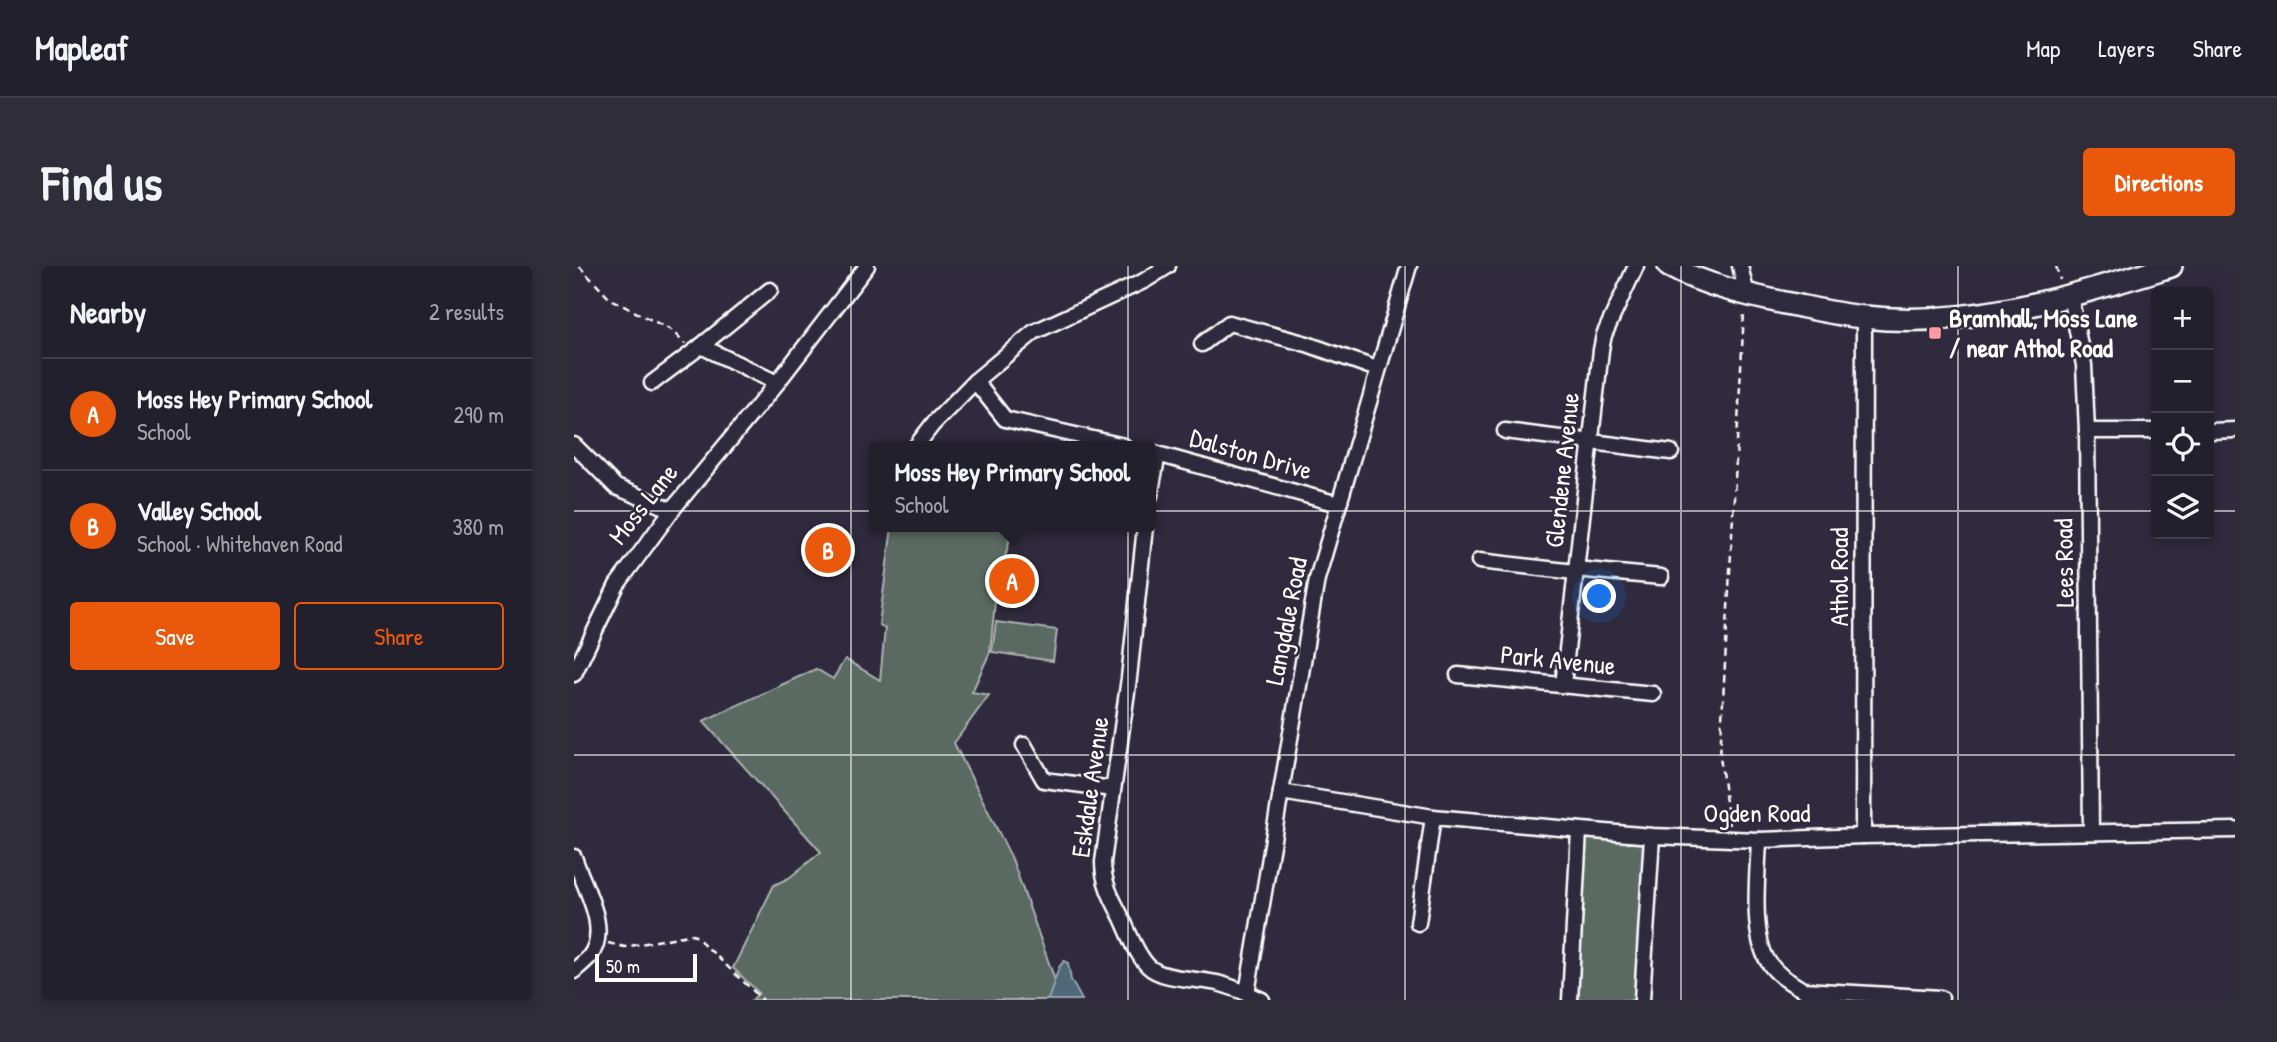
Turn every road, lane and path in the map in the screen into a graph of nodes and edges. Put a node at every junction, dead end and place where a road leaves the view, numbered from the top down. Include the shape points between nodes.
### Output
1 (579, 266) edge
2 (867, 266) edge
3 (1168, 266) edge
4 (1409, 266) edge
5 (1636, 266) edge
6 (1669, 266) edge
7 (1740, 266) edge
8 (2171, 266) edge
9 (770, 290) dead end
10 (1746, 295) junction
11 (2070, 296) junction
12 (1864, 317) junction
13 (1202, 344) dead end
14 (697, 349) junction
15 (1377, 369) junction
16 (975, 382) junction
17 (652, 383) dead end
18 (778, 383) junction
19 (2087, 430) junction
20 (2151, 430) edge
21 (2214, 430) edge
22 (2235, 430) edge
23 (1505, 431) dead end
24 (920, 441) edge
25 (1102, 441) edge
26 (1590, 441) junction
27 (574, 445) edge
28 (1671, 452) dead end
29 (1156, 454) edge
30 (1338, 504) junction
31 (672, 510) junction
32 (1144, 532) edge
33 (840, 554) dead end
34 (836, 560) dead end
35 (1479, 561) dead end
36 (1575, 571) junction
37 (1661, 577) dead end
38 (574, 674) edge
39 (1458, 675) dead end
40 (1563, 685) junction
41 (1653, 694) dead end
42 (1024, 745) dead end
43 (1113, 789) junction
44 (1281, 792) junction
45 (1433, 817) junction
46 (2235, 830) edge
47 (1579, 831) junction
48 (2091, 832) junction
49 (1652, 836) junction
50 (1863, 836) junction
51 (1730, 838) junction
52 (1759, 839) junction
53 (574, 857) edge
54 (1418, 923) dead end
55 (598, 941) junction
56 (574, 971) edge
57 (1247, 993) junction
58 (1941, 998) dead end
59 (763, 1000) edge
60 (1262, 1000) edge
61 (1570, 1000) edge
62 (1642, 1000) edge

1 - 14 path via 610,299 671,330
2 - 18 street, Moss Lane
3 - 16 street via 1034,332
4 - 15 street, Langdale Road
5 - 26 street, Glendene Avenue via 1604,335
6 - 10 main road
7 - 10 street
8 - 11 main road
9 - 14 street
10 - 12 main road
10 - 51 path via 1720,756
11 - 12 main road via 1996,312 1926,319
11 - 19 street, Lees Road via 2084,365
12 - 50 street, Athol Road
13 - 15 street via 1229,324 1307,344
14 - 17 street
14 - 18 street
15 - 30 street, Langdale Road
16 - 24 street
16 - 25 street via 1005,419
18 - 31 street, Moss Lane
19 - 20 street
19 - 48 street, Lees Road
21 - 22 street
23 - 26 street
26 - 28 street
26 - 36 street, Glendene Avenue
27 - 31 street via 616,487
29 - 30 street, Dalston Drive
30 - 44 street, Langdale Road via 1317,579
31 - 38 street, Moss Lane via 617,586
32 - 43 street, Eskdale Avenue
33 - 34 path
35 - 36 street
36 - 37 street
36 - 40 street, Glendene Avenue
39 - 40 street, Park Avenue
40 - 41 street, Park Avenue
42 - 43 street via 1044,780
43 - 57 street, Eskdale Avenue via 1103,875 1146,964 1157,972 1220,983
44 - 45 street, Ogden Road
44 - 57 street, Langdale Road
45 - 47 street, Ogden Road
45 - 54 street
46 - 48 street, Ogden Road
47 - 49 street, Ogden Road
47 - 61 street
48 - 50 street, Ogden Road
49 - 51 street, Ogden Road
49 - 62 street
50 - 52 street, Ogden Road
51 - 52 street, Ogden Road
52 - 58 street via 1760,940 1768,962 1783,979 1803,990
53 - 55 street via 598,926
55 - 56 street
55 - 59 path via 625,947 693,934
57 - 60 street, Eskdale Avenue

